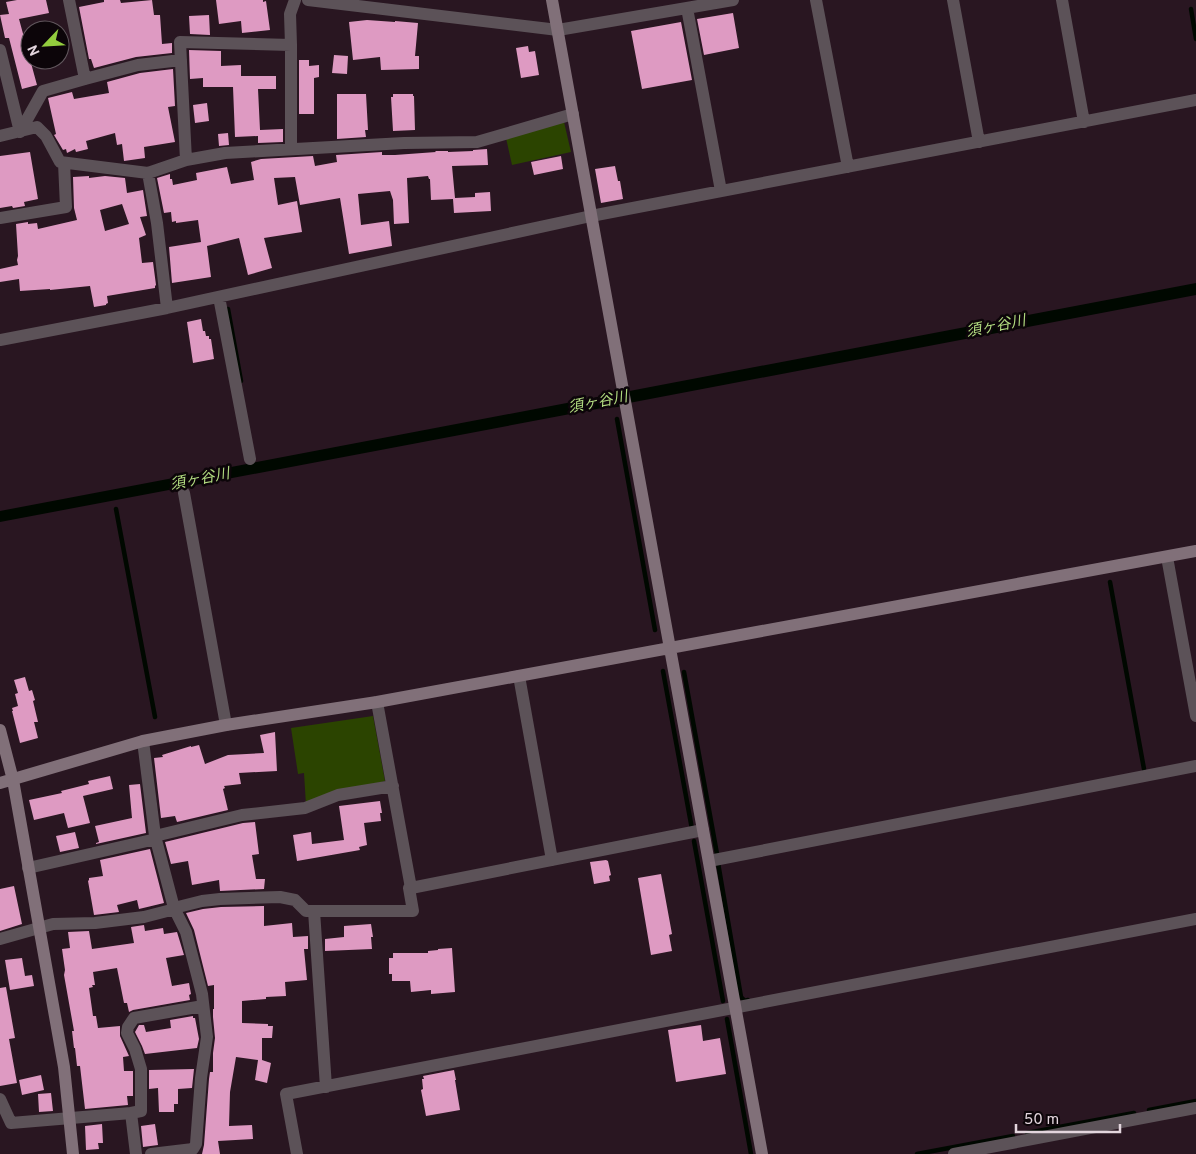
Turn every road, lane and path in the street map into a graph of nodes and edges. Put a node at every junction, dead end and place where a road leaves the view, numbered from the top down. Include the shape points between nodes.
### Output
1 (69, 0) edge
2 (295, 0) edge
3 (308, 0) edge
4 (552, 0) edge
5 (733, 0) edge
6 (816, 0) edge
7 (953, 0) edge
8 (1062, 0) edge
9 (662, 6) edge
10 (687, 8) junction
11 (558, 30) junction
12 (291, 45) junction
13 (0, 50) edge
14 (181, 60) junction
15 (85, 78) junction
16 (1196, 100) edge
17 (573, 114) junction
18 (1084, 122) junction
19 (20, 132) junction
20 (0, 136) edge
21 (979, 142) junction
22 (290, 149) junction
23 (186, 160) junction
24 (64, 163) junction
25 (848, 167) junction
26 (148, 173) junction
27 (721, 191) junction
28 (591, 216) junction
29 (0, 218) edge
30 (219, 297) junction
31 (167, 308) junction
32 (0, 340) edge
33 (250, 460) dead end
34 (184, 493) dead end
35 (1196, 551) edge
36 (1167, 557) junction
37 (670, 649) junction
38 (519, 676) junction
39 (377, 702) junction
40 (1196, 716) edge
41 (226, 725) junction
42 (0, 730) edge
43 (143, 741) junction
44 (1196, 766) edge
45 (13, 780) junction
46 (0, 783) edge
47 (392, 786) junction
48 (703, 830) junction
49 (156, 838) junction
50 (552, 860) junction
51 (709, 860) junction
52 (28, 868) junction
53 (411, 888) junction
54 (174, 909) junction
55 (314, 912) junction
56 (1196, 919) edge
57 (39, 928) junction
58 (0, 939) edge
59 (203, 1006) junction
60 (736, 1008) junction
61 (326, 1087) junction
62 (0, 1099) edge
63 (1196, 1108) edge
64 (131, 1113) junction
65 (70, 1119) junction
66 (73, 1154) edge
67 (136, 1154) edge
68 (151, 1154) edge
69 (297, 1154) edge
70 (762, 1154) edge
71 (954, 1154) edge

1 - 15 street
2 - 12 street via 290,14
3 - 11 street
4 - 11 street
5 - 10 street
6 - 25 street
7 - 21 street
8 - 18 street
9 - 10 street
9 - 11 street
10 - 27 street
11 - 17 street
12 - 14 street via 180,42
12 - 22 street
13 - 19 street
14 - 15 street via 138,65
14 - 23 street
15 - 19 street via 43,91
16 - 18 street
17 - 22 street via 477,142
17 - 28 street
18 - 21 street
19 - 20 street
19 - 24 street via 37,128 46,136 60,162
21 - 25 street
22 - 23 street via 225,153
23 - 26 street
24 - 26 street
24 - 29 street via 66,207
25 - 27 street
26 - 31 street
27 - 28 street
28 - 30 street
28 - 37 street
30 - 31 street
30 - 33 street
31 - 32 street
34 - 41 street
35 - 36 street
36 - 37 street
36 - 40 street
37 - 38 street
37 - 48 street
38 - 39 street
38 - 50 street
39 - 41 street
39 - 47 street
41 - 43 street
42 - 45 street
43 - 45 street
43 - 49 street
44 - 51 street
45 - 46 street
45 - 52 street
47 - 49 street via 338,795 305,808 242,815
47 - 53 street
48 - 50 street
48 - 51 street
49 - 52 street
49 - 54 street
50 - 53 street
51 - 60 street
52 - 57 street
53 - 55 street via 413,911
54 - 55 street via 220,899 280,898 295,900 306,911
54 - 57 street via 144,917 53,924
54 - 59 street via 186,932
55 - 61 street
56 - 60 street
57 - 58 street
57 - 65 street via 64,1066
59 - 64 street via 134,1018 127,1033 141,1069 141,1111
59 - 68 street via 207,1036 196,1144 193,1149
60 - 61 street
60 - 70 street
61 - 69 street via 286,1094
62 - 65 street via 12,1123
63 - 71 street
64 - 65 street
64 - 67 street
65 - 66 street

